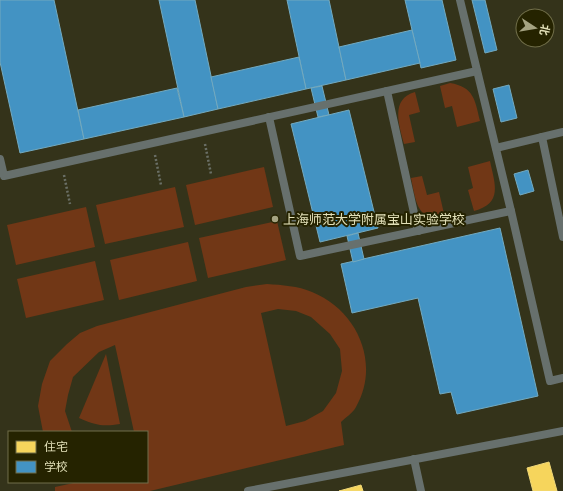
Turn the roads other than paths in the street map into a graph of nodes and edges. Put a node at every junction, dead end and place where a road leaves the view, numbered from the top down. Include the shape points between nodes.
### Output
1 (460, 0) edge
2 (477, 71) junction
3 (386, 91) junction
4 (269, 117) junction
5 (563, 132) edge
6 (542, 137) junction
7 (496, 148) junction
8 (0, 159) edge
9 (511, 211) junction
10 (418, 231) junction
11 (563, 237) edge
12 (563, 378) edge
13 (563, 431) edge
14 (414, 459) junction
15 (248, 491) edge
16 (421, 491) edge

1 - 2 lane
2 - 3 lane
2 - 7 lane
3 - 4 lane
3 - 10 lane via 405,162
4 - 8 lane via 4,176
4 - 10 lane via 300,256
5 - 6 lane
6 - 7 lane
6 - 11 lane
7 - 9 lane
9 - 10 lane
9 - 12 lane via 550,380
13 - 14 lane
14 - 15 lane
14 - 16 lane

